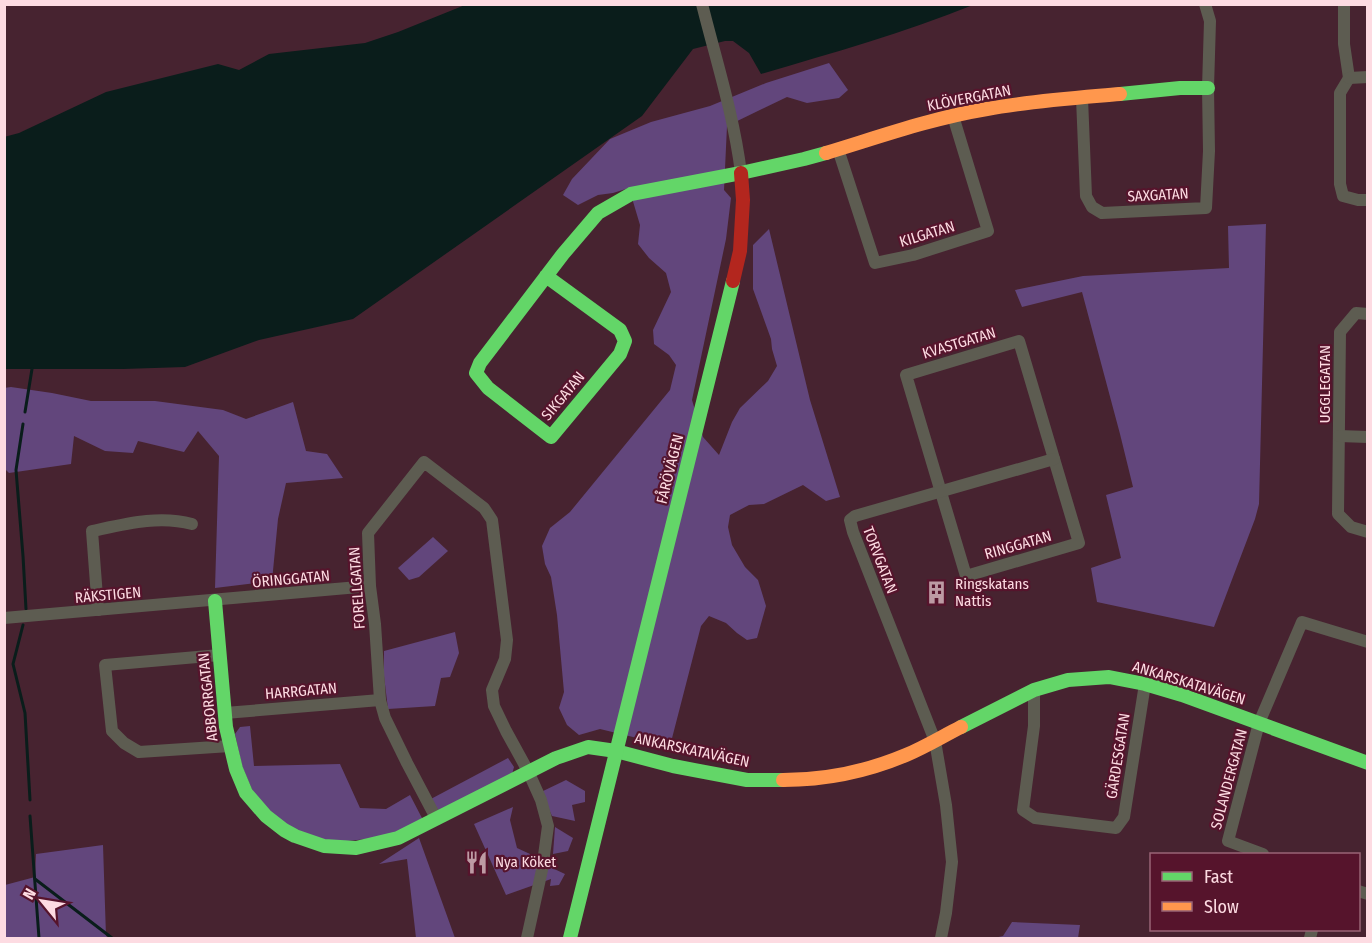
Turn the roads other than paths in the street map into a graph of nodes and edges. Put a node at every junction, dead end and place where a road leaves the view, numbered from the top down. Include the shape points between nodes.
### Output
1 (702, 4) edge
2 (1205, 4) edge
3 (1344, 4) edge
4 (1368, 77) edge
5 (1349, 78) junction
6 (1208, 88) junction
7 (1082, 98) junction
8 (953, 116) junction
9 (838, 149) junction
10 (741, 172) junction
11 (1368, 200) edge
12 (546, 276) junction
13 (1368, 314) edge
14 (1340, 436) junction
15 (1368, 438) edge
16 (1054, 459) junction
17 (940, 492) junction
18 (192, 524) dead end
19 (1368, 532) edge
20 (370, 586) junction
21 (215, 601) junction
22 (98, 610) junction
23 (4, 618) edge
24 (1368, 642) edge
25 (220, 655) junction
26 (1145, 684) junction
27 (1034, 690) junction
28 (380, 700) junction
29 (225, 713) junction
30 (1259, 723) junction
31 (935, 741) junction
32 (231, 746) junction
33 (616, 751) junction
34 (1368, 763) edge
35 (528, 771) junction
36 (436, 818) junction
37 (1258, 853) edge
38 (527, 939) edge
39 (570, 939) edge
40 (941, 939) edge

1 - 10 street, FÅRÖVÄGEN via 734,128
2 - 6 street, SAXGATAN via 1210,21
3 - 5 street
4 - 5 street
5 - 11 street via 1340,93 1340,184 1343,195
6 - 7 street, KLÖVERGATAN
6 - 7 street, SAXGATAN via 1206,208 1102,213 1092,207 1086,196
7 - 8 street, KLÖVERGATAN
8 - 9 street, KLÖVERGATAN
8 - 9 street, KILGATAN via 988,231 913,255 875,263
9 - 10 street, KLÖVERGATAN
10 - 12 street, SIKGATAN via 631,194 598,213
10 - 33 street, FÅRÖVÄGEN via 740,251
12 - 12 street, SIKGATAN via 476,373 488,388 551,437 620,354 625,341 620,330
13 - 14 street, UGGLEGATAN via 1356,313 1340,332
14 - 15 street
14 - 19 street via 1338,514 1351,527
16 - 17 street, TORVGATAN
16 - 17 street, RINGGATAN via 1079,543 989,570 966,576
16 - 17 street, KVASTGATAN via 1019,341 906,375
17 - 31 street, TORVGATAN via 850,520
18 - 22 street via 177,520 134,522 92,531
20 - 21 street, ÖRINGGATAN
20 - 28 street, FORELLGATAN
20 - 35 street, FORELLGATAN via 368,533 424,462 484,508 494,530 507,640 505,658 492,690 494,706
21 - 22 street, RÄKSTIGEN
21 - 25 street, ABBORRGATAN
22 - 23 street, RÄKSTIGEN
24 - 30 street via 1302,622
25 - 29 street, ABBORRGATAN
25 - 32 street via 105,665 112,730 139,752
26 - 27 street, ANKARSKATAVÄGEN via 1109,677 1068,680
26 - 27 street, GÄRDESGATAN via 1124,817 1116,828 1035,818 1023,810 1034,726
26 - 30 street, ANKARSKATAVÄGEN
27 - 31 street, ANKARSKATAVÄGEN
28 - 29 street, HARRGATAN
28 - 36 street, FORELLGATAN via 402,754
29 - 32 street, ABBORRGATAN
30 - 34 street, ANKARSKATAVÄGEN
30 - 37 street, SOLANDERGATAN via 1228,841
31 - 33 street, ANKARSKATAVÄGEN via 856,772 795,780 747,780
31 - 40 street via 952,862
32 - 36 street, ABBORRGATAN via 246,793 266,816 295,836 324,846 356,848 398,838
33 - 35 street, ABBORRGATAN via 588,747
33 - 39 street, FÅRÖVÄGEN
35 - 36 street, ABBORRGATAN
35 - 38 street via 548,826

